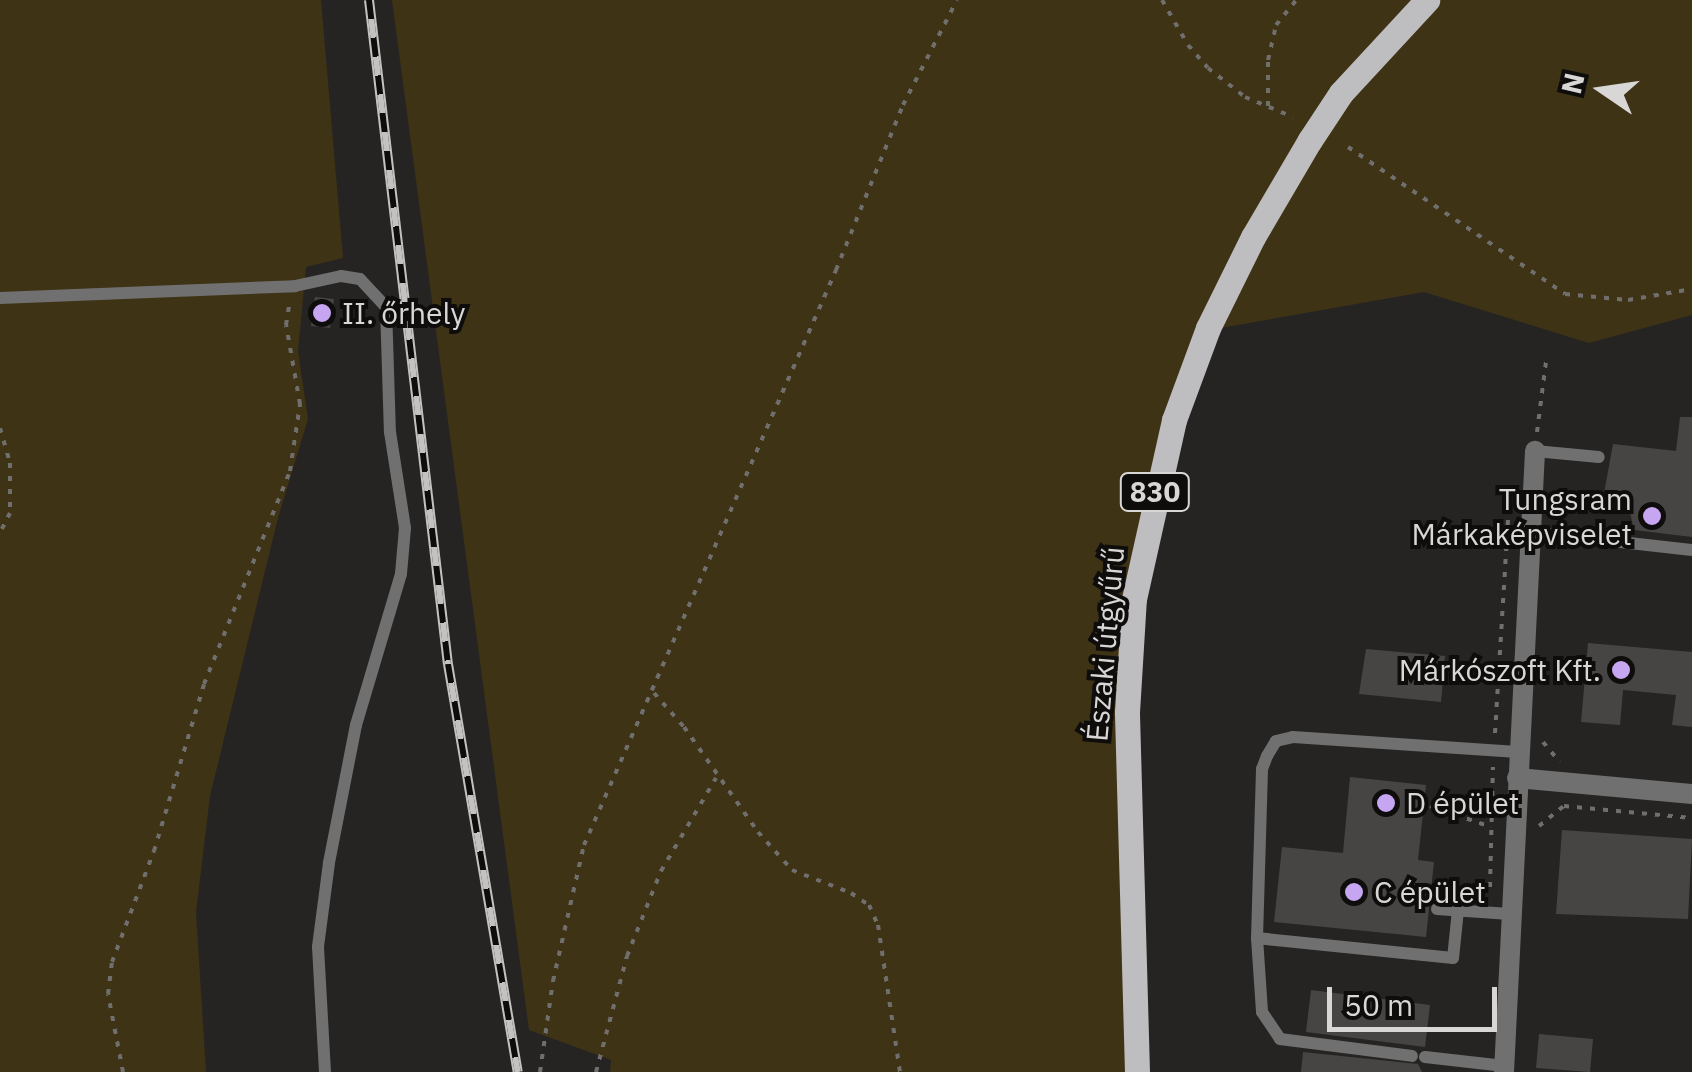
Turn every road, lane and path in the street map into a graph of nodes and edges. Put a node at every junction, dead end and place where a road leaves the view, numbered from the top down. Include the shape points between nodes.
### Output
1 (957, 0) edge
2 (1162, 0) edge
3 (1296, 0) edge
4 (1426, 0) edge
5 (1268, 106) junction
6 (1293, 117) dead end
7 (1348, 147) dead end
8 (295, 286) junction
9 (1692, 289) edge
10 (0, 298) edge
11 (1546, 362) dead end
12 (0, 428) edge
13 (1536, 451) junction
14 (1599, 457) dead end
15 (1530, 532) junction
16 (0, 533) edge
17 (1692, 550) edge
18 (653, 692) junction
19 (1538, 735) dead end
20 (1517, 752) junction
21 (1563, 766) dead end
22 (717, 777) junction
23 (1517, 778) junction
24 (1692, 794) edge
25 (1430, 806) dead end
26 (1692, 818) edge
27 (1491, 827) dead end
28 (1538, 844) dead end
29 (1438, 909) dead end
30 (1458, 910) junction
31 (1510, 914) junction
32 (1258, 938) junction
33 (1504, 1069) edge
34 (123, 1072) edge
35 (326, 1072) edge
36 (540, 1072) edge
37 (596, 1072) edge
38 (900, 1072) edge
39 (1137, 1072) edge

1 - 18 path via 904,105
2 - 5 path via 1208,68
3 - 5 path via 1276,25
4 - 39 main road, Északi útgyűrű / 830 via 1341,93 1310,140 1208,328 1174,420 1134,599 1127,712
5 - 6 path
7 - 9 path via 1565,294 1628,300
8 - 10 lane
8 - 34 path via 286,325 300,404 290,471 214,654 112,962 108,994
8 - 35 lane via 341,276 360,279 386,308 390,432 405,528 400,574 356,725 329,863 318,946
11 - 13 path
12 - 16 path via 10,463 10,513
13 - 14 lane
13 - 15 street
15 - 17 lane
15 - 20 street
18 - 22 path
18 - 36 path via 584,844 552,980
19 - 21 path
20 - 23 street
20 - 32 lane via 1293,736 1276,742 1262,769
22 - 37 path via 661,871 627,956
22 - 38 path via 792,870 869,906 878,925
23 - 24 street
23 - 31 street
25 - 27 path
26 - 28 path via 1564,806 1540,825
29 - 30 lane
30 - 31 lane
30 - 32 lane via 1453,958
31 - 33 street
32 - 33 lane via 1262,1012 1280,1038

